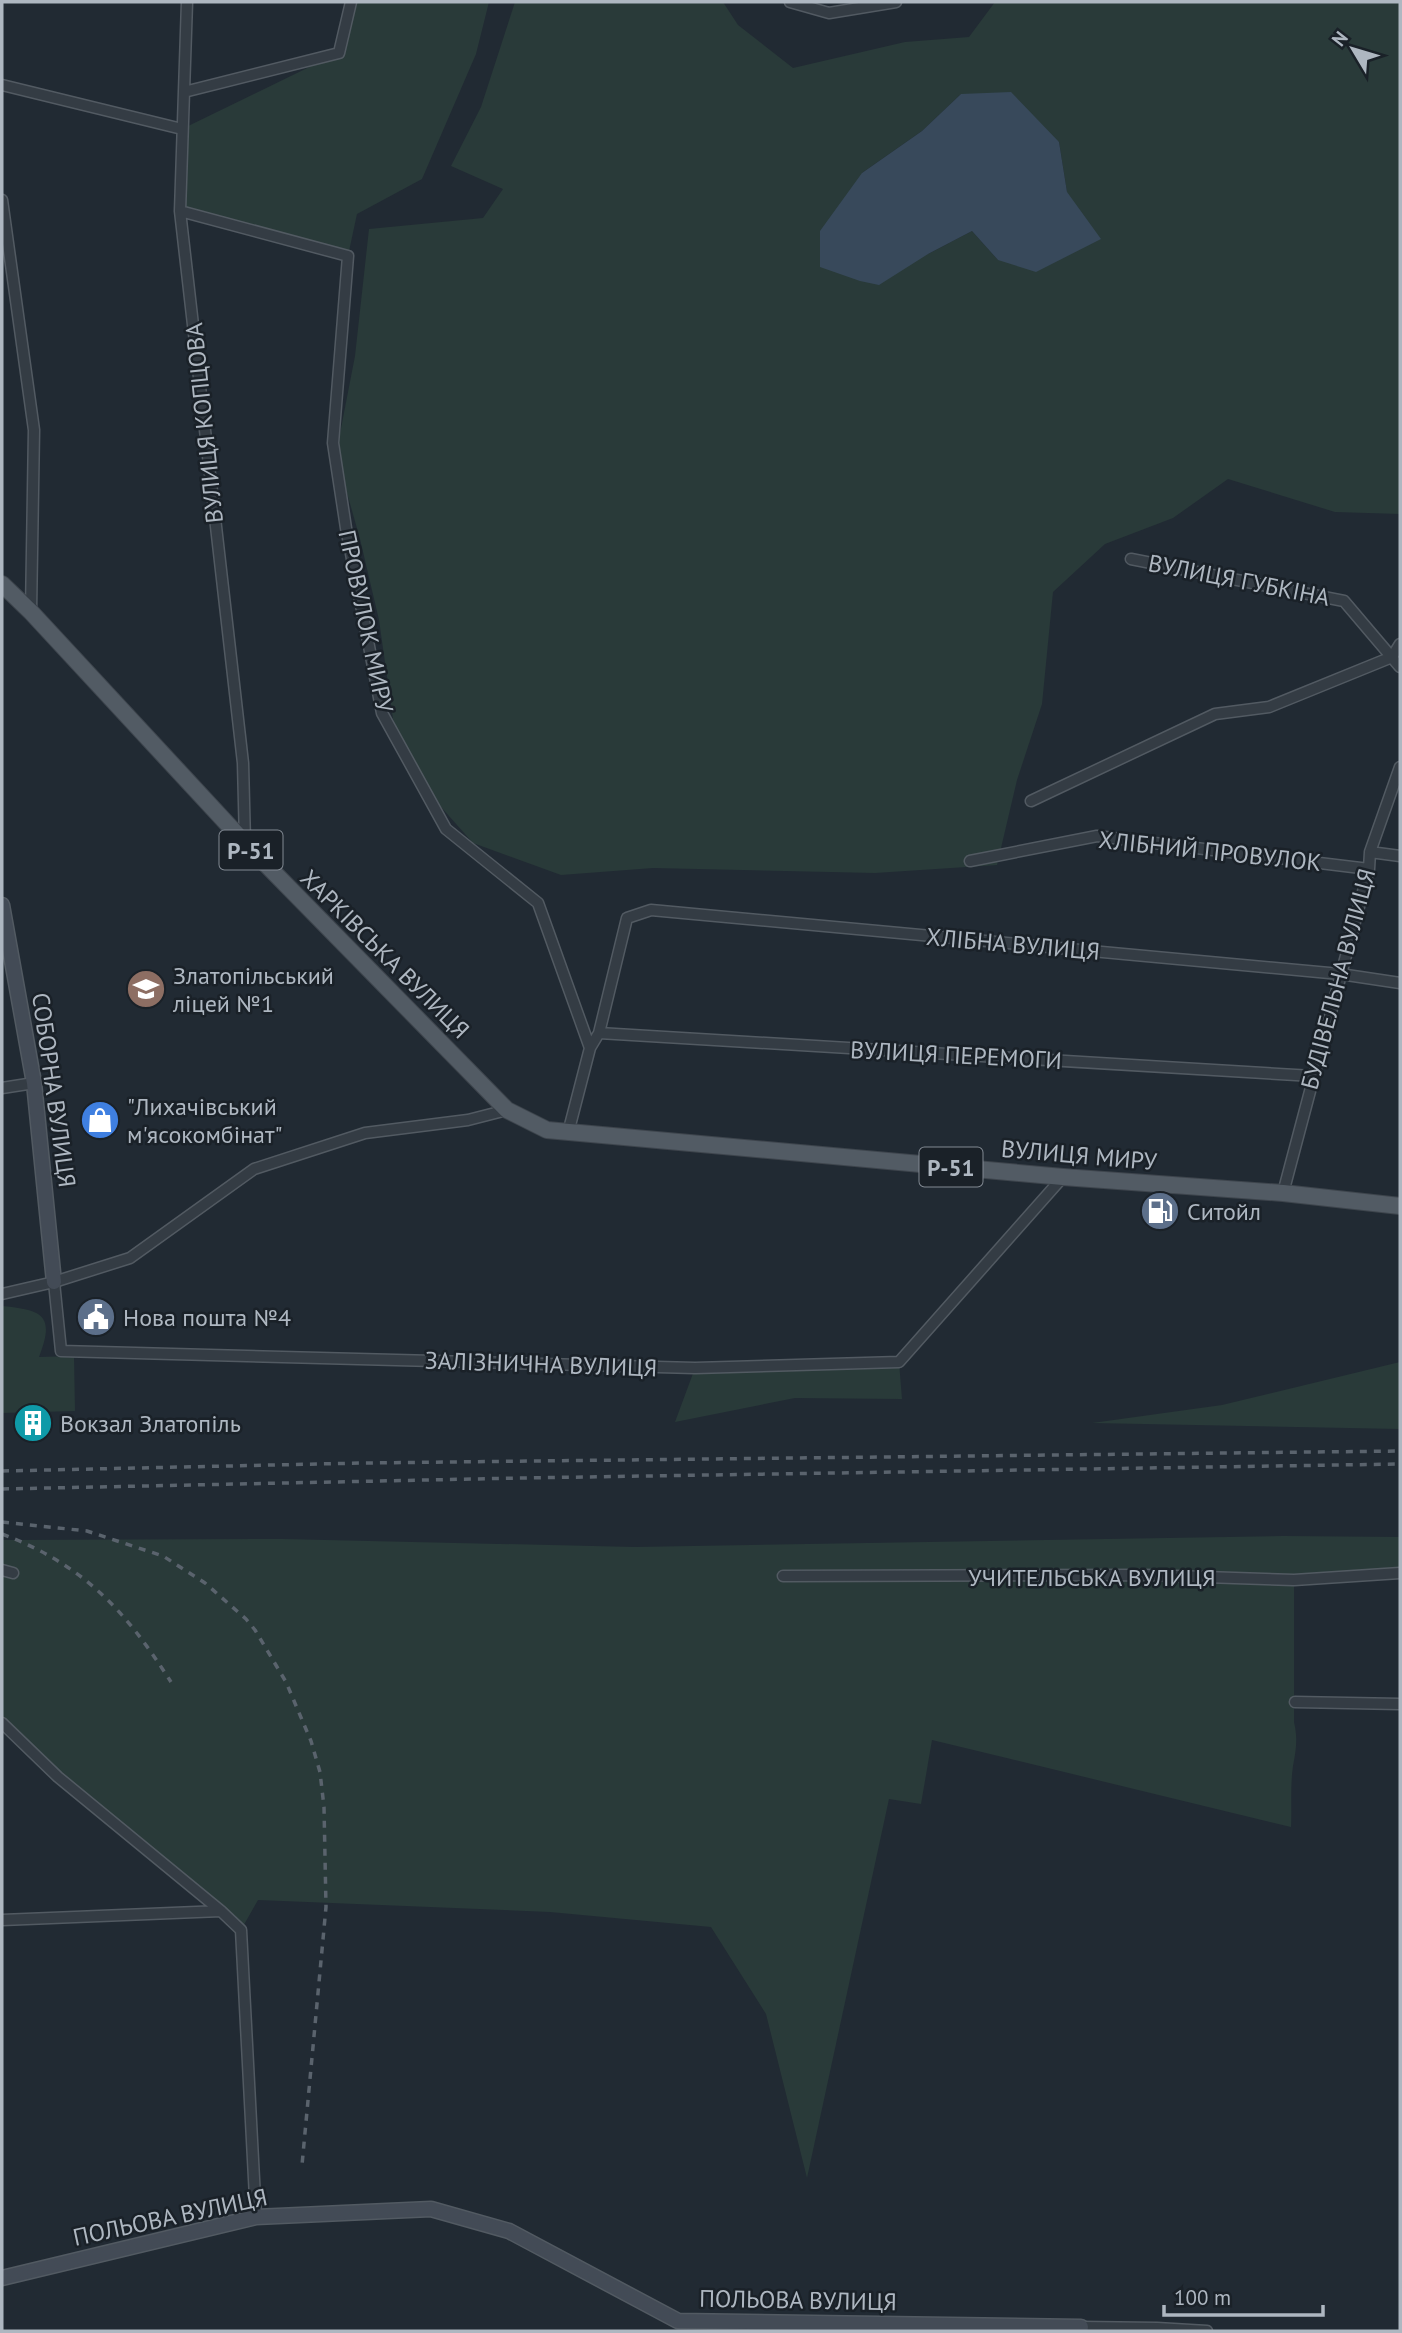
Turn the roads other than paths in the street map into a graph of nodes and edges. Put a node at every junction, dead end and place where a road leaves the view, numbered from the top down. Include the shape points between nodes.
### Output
1 (187, 2) edge
2 (351, 2) edge
3 (791, 2) edge
4 (896, 2) edge
5 (2, 85) edge
6 (184, 92) junction
7 (182, 129) junction
8 (2, 200) edge
9 (180, 211) junction
10 (1131, 558) dead end
11 (2, 584) edge
12 (31, 612) junction
13 (1400, 644) edge
14 (1392, 657) junction
15 (1400, 667) edge
16 (1400, 767) edge
17 (1031, 801) dead end
18 (244, 843) junction
19 (1370, 852) junction
20 (1400, 856) edge
21 (970, 861) dead end
22 (1369, 869) junction
23 (2, 905) edge
24 (1340, 974) junction
25 (1400, 984) edge
26 (599, 1033) junction
27 (590, 1048) junction
28 (1313, 1076) junction
29 (34, 1083) junction
30 (2, 1088) edge
31 (507, 1110) junction
32 (568, 1133) junction
33 (1063, 1177) junction
34 (1283, 1194) junction
35 (1400, 1206) edge
36 (54, 1282) junction
37 (2, 1294) edge
38 (1400, 1573) edge
39 (783, 1576) dead end
40 (1295, 1702) dead end
41 (1400, 1704) edge
42 (2, 1723) edge
43 (221, 1911) junction
44 (2, 1920) edge
45 (256, 2217) junction
46 (2, 2278) edge
47 (1081, 2329) edge
48 (1207, 2331) edge

1 - 6 street, ВУЛИЦЯ КОПЦОВА
2 - 6 street via 339,53
3 - 4 street via 829,13
5 - 7 street
6 - 7 street, ВУЛИЦЯ КОПЦОВА
7 - 9 street, ВУЛИЦЯ КОПЦОВА
8 - 12 street via 34,429
9 - 18 street, ВУЛИЦЯ КОПЦОВА via 243,763
9 - 27 street, ПРОВУЛОК МИРУ via 348,256 333,443 382,713 446,829 538,903
10 - 14 street, ВУЛИЦЯ ГУБКІНА via 1344,601
11 - 12 main road, ХАРКІВСЬКА ВУЛИЦЯ / Р-51
12 - 18 main road, ХАРКІВСЬКА ВУЛИЦЯ / Р-51
13 - 14 street
14 - 15 street, ВУЛИЦЯ ГУБКІНА
14 - 17 street via 1269,708 1215,714
16 - 19 street, БУДІВЕЛЬНА ВУЛИЦЯ
18 - 31 main road, ХАРКІВСЬКА ВУЛИЦЯ / Р-51
19 - 20 street
19 - 22 street, БУДІВЕЛЬНА ВУЛИЦЯ
21 - 22 street, ХЛІБНИЙ ПРОВУЛОК via 1097,836
22 - 24 street, БУДІВЕЛЬНА ВУЛИЦЯ
23 - 29 main road, СОБОРНА ВУЛИЦЯ
24 - 25 street, ХЛІБНА ВУЛИЦЯ
24 - 26 street, ХЛІБНА ВУЛИЦЯ via 651,910 627,918
24 - 28 street, БУДІВЕЛЬНА ВУЛИЦЯ
26 - 27 street
26 - 28 street, ВУЛИЦЯ ПЕРЕМОГИ
27 - 32 street
28 - 34 street, БУДІВЕЛЬНА ВУЛИЦЯ
29 - 30 street
29 - 36 main road, СОБОРНА ВУЛИЦЯ
31 - 32 main road, ВУЛИЦЯ МИРУ / Р-51 via 547,1130
31 - 36 street via 468,1120 365,1133 254,1169 131,1258
32 - 33 main road, ВУЛИЦЯ МИРУ / Р-51
33 - 34 main road, ВУЛИЦЯ МИРУ / Р-51
33 - 36 street, ЗАЛІЗНИЧНА ВУЛИЦЯ via 899,1362 695,1368 61,1351
34 - 35 main road, ВУЛИЦЯ МИРУ / Р-51
36 - 37 street
38 - 39 street, УЧИТЕЛЬСЬКА ВУЛИЦЯ via 1294,1580
40 - 41 street
42 - 43 street via 58,1777
43 - 44 street
43 - 45 street via 241,1930
45 - 46 main road, ПОЛЬОВА ВУЛИЦЯ
45 - 47 main road, ПОЛЬОВА ВУЛИЦЯ via 431,2209 509,2231 678,2321
47 - 48 street

